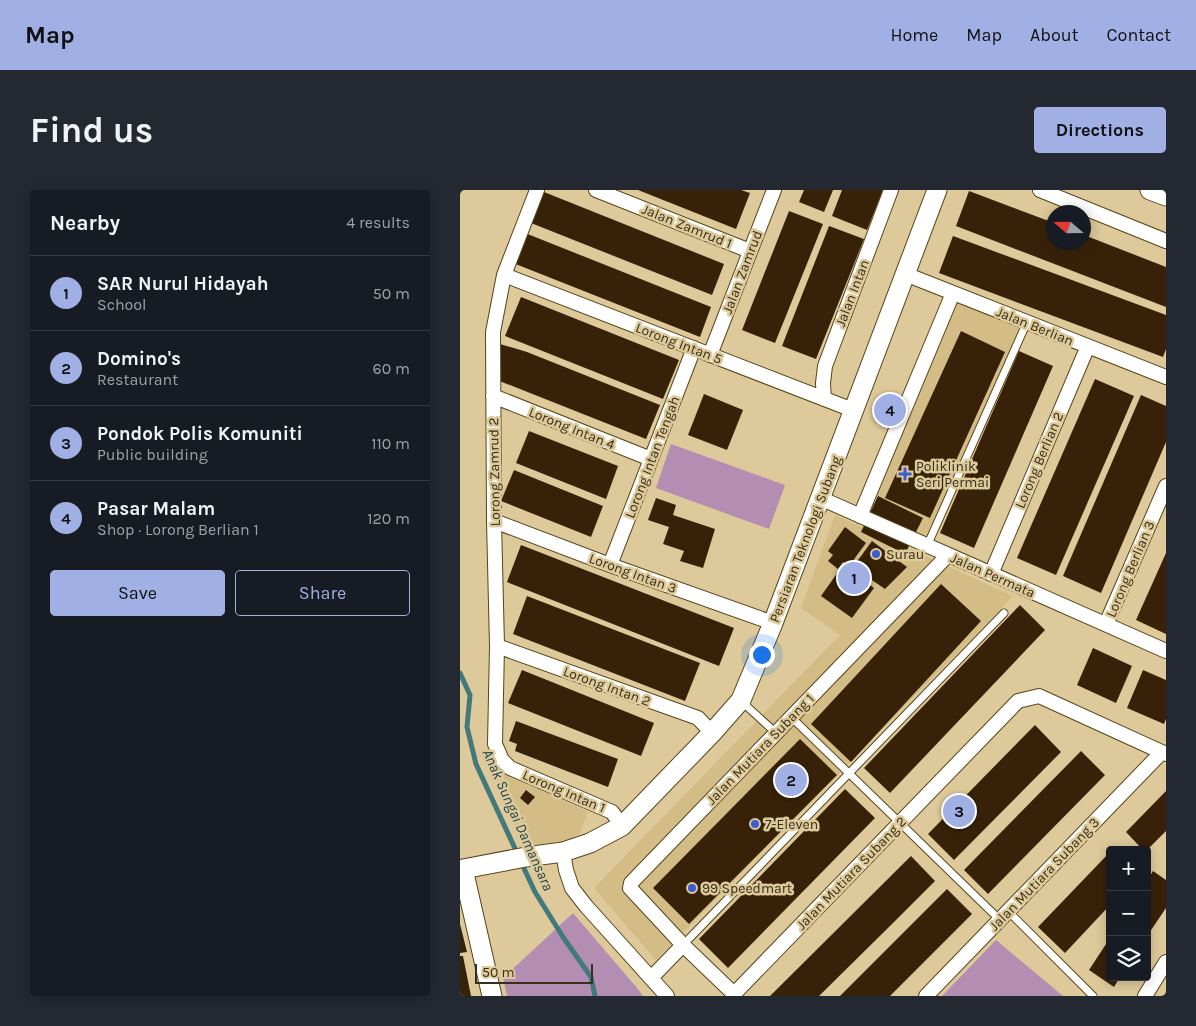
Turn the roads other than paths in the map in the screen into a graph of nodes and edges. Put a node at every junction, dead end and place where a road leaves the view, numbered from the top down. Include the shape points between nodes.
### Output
1 (537, 190) edge
2 (596, 190) edge
3 (774, 190) edge
4 (891, 190) edge
5 (937, 190) edge
6 (1040, 190) edge
7 (1166, 242) edge
8 (750, 251) junction
9 (905, 274) junction
10 (504, 275) junction
11 (953, 293) junction
12 (1027, 322) junction
13 (1088, 346) junction
14 (694, 348) junction
15 (710, 355) junction
16 (1166, 377) edge
17 (493, 396) junction
18 (824, 399) junction
19 (853, 410) junction
20 (651, 459) junction
21 (1166, 486) edge
22 (820, 498) junction
23 (860, 516) junction
24 (494, 520) junction
25 (927, 546) junction
26 (948, 555) junction
27 (610, 565) junction
28 (991, 574) junction
29 (1004, 613) dead end
30 (773, 623) junction
31 (1106, 624) junction
32 (497, 646) junction
33 (1166, 651) edge
34 (740, 700) junction
35 (791, 716) junction
36 (712, 733) junction
37 (776, 733) junction
38 (1164, 753) edge
39 (502, 760) joint
40 (849, 773) junction
41 (900, 823) junction
42 (622, 826) junction
43 (563, 852) junction
44 (461, 863) edge
45 (1004, 916) junction
46 (683, 945) junction
47 (1166, 962) edge
48 (651, 978) junction
49 (734, 995) edge
50 (492, 996) edge
51 (667, 996) edge
52 (926, 996) edge
53 (1093, 996) edge
54 (1145, 996) edge

1 - 10 street, Lorong Zamrud 2
2 - 8 street, Jalan Zamrud 1
3 - 8 street, Jalan Zamrud
4 - 18 street, Jalan Intan via 824,366
5 - 9 street, Persiaran Teknologi Subang
6 - 7 street
8 - 15 street, Jalan Zamrud
9 - 11 street, Jalan Berlian
9 - 19 street, Persiaran Teknologi Subang
10 - 14 street, Lorong Intan 5
10 - 17 street, Lorong Zamrud 2 via 493,332
11 - 12 street, Jalan Berlian
11 - 23 street
12 - 13 street, Jalan Berlian
12 - 25 lane
13 - 16 street, Jalan Berlian
13 - 28 street, Lorong Berlian 2
14 - 15 street, Lorong Intan 5
14 - 20 street, Lorong Intan Tengah
15 - 18 street, Lorong Intan 5
17 - 20 street, Lorong Intan 4
17 - 24 street, Lorong Zamrud 2
18 - 19 street, Lorong Intan 5
19 - 22 street, Persiaran Teknologi Subang
20 - 27 street, Lorong Intan Tengah
21 - 31 street, Lorong Berlian 3
22 - 23 street, Jalan Permata
22 - 30 street, Persiaran Teknologi Subang
23 - 25 street, Jalan Permata
24 - 27 street, Lorong Intan 3
24 - 32 street, Lorong Zamrud 2
25 - 26 street, Jalan Permata
26 - 28 street, Jalan Permata
26 - 35 street, Jalan Mutiara Subang 1
27 - 30 street, Lorong Intan 3
28 - 31 street, Jalan Permata
29 - 40 lane
30 - 34 street, Persiaran Teknologi Subang
31 - 33 street, Jalan Permata
32 - 36 street, Lorong Intan 2 via 698,718
32 - 39 street, Lorong Zamrud 2 via 495,744
34 - 36 street, Persiaran Teknologi Subang
34 - 37 lane
35 - 37 street, Jalan Mutiara Subang 1
35 - 40 lane
36 - 42 street, Persiaran Teknologi Subang
37 - 46 street, Jalan Mutiara Subang 1 via 631,883 630,888
38 - 41 street, Jalan Mutiara Subang 2 via 1039,696 1018,700
38 - 45 street, Jalan Mutiara Subang 3
39 - 42 street, Lorong Intan 1 via 510,768 612,812
40 - 41 lane
40 - 46 lane
41 - 45 lane
41 - 49 street, Jalan Mutiara Subang 2
42 - 43 street, Persiaran Teknologi Subang via 590,843
43 - 44 street, Persiaran Teknologi Subang via 491,863
43 - 48 street via 572,888
44 - 50 street, Persiaran Teknologi Subang
45 - 52 street, Jalan Mutiara Subang 3
45 - 53 lane
46 - 48 street
46 - 49 street, Jalan Mutiara Subang 2
47 - 54 street
48 - 51 street

